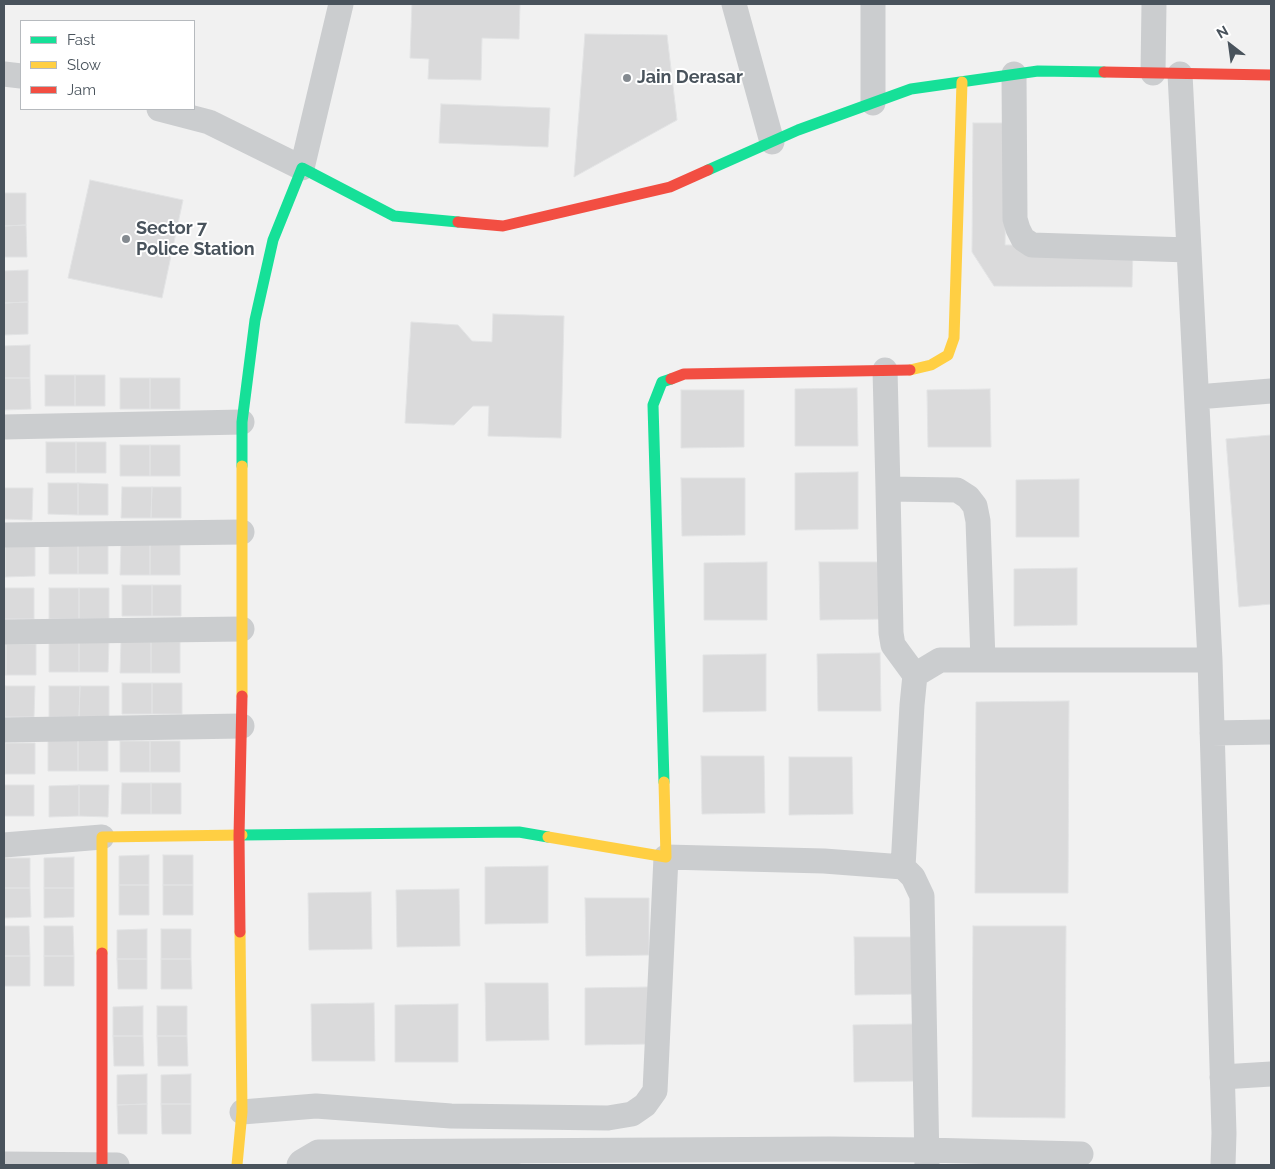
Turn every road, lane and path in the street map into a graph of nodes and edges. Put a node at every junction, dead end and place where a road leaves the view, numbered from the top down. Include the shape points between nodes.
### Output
1 (341, 4) edge
2 (734, 4) edge
3 (873, 4) edge
4 (1154, 4) edge
5 (1153, 73) junction
6 (4, 74) edge
7 (1014, 74) junction
8 (1180, 74) junction
9 (1271, 75) edge
10 (20, 76) edge
11 (962, 82) junction
12 (873, 103) junction
13 (163, 110) edge
14 (772, 142) junction
15 (302, 168) junction
16 (1189, 250) junction
17 (885, 370) junction
18 (1271, 391) edge
19 (1197, 397) junction
20 (242, 422) junction
21 (4, 427) edge
22 (888, 489) junction
23 (242, 532) junction
24 (4, 535) edge
25 (242, 629) junction
26 (4, 632) edge
27 (983, 660) junction
28 (1210, 660) junction
29 (915, 675) junction
30 (242, 726) junction
31 (4, 730) edge
32 (1271, 732) edge
33 (1212, 733) junction
34 (239, 836) junction
35 (102, 837) junction
36 (4, 845) edge
37 (666, 857) junction
38 (902, 867) junction
39 (1271, 1074) edge
40 (1222, 1077) junction
41 (242, 1112) junction
42 (702, 1157) edge
43 (926, 1158) edge
44 (1067, 1158) edge
45 (4, 1164) edge
46 (102, 1165) edge
47 (117, 1165) edge
48 (237, 1165) edge
49 (300, 1165) edge
50 (1223, 1165) edge

1 - 15 street
2 - 14 street
3 - 12 street
4 - 5 street
5 - 7 street via 1038,71
5 - 8 street
6 - 10 street
7 - 11 street
7 - 16 street via 1015,219 1024,239 1032,245
8 - 9 street
8 - 16 street
11 - 12 street via 911,89
11 - 17 street via 954,338 948,355 931,365 913,370
12 - 14 street
13 - 15 street via 209,122
14 - 15 street via 670,187 503,226 394,216
15 - 20 street via 272,240 255,320
16 - 19 street
17 - 22 street
17 - 37 street via 684,374 662,382 653,405
18 - 19 street
19 - 28 street
20 - 21 street
20 - 23 street
22 - 27 street via 958,490 975,506
22 - 29 street via 891,633 893,645
23 - 24 street
23 - 25 street
25 - 26 street
25 - 30 street
27 - 28 street
27 - 29 street via 940,660
28 - 33 street
29 - 38 street
30 - 31 street
30 - 34 street
32 - 33 street
33 - 40 street
34 - 35 street
34 - 37 street via 519,832
34 - 41 street
35 - 36 street
35 - 46 street
37 - 38 street via 824,861
37 - 41 street via 655,1090 645,1105 632,1114 608,1118 461,1116 316,1106
38 - 43 street via 913,877 922,896
39 - 40 street
40 - 50 street
41 - 48 street
42 - 43 street
42 - 49 street via 318,1152
43 - 44 street
45 - 46 street
46 - 47 street

